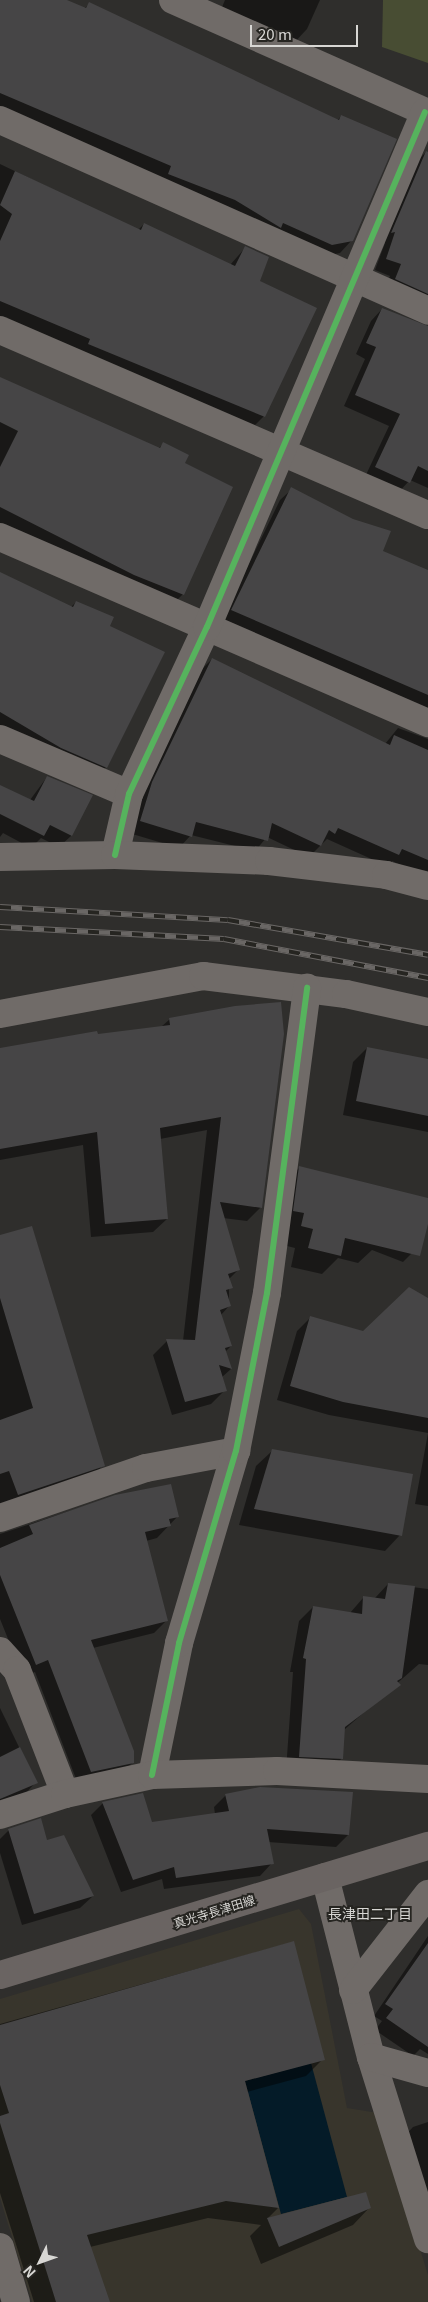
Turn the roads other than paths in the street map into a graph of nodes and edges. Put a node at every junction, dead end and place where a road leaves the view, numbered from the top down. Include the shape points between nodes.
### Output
1 (173, 0) edge
2 (426, 112) edge
3 (0, 120) edge
4 (353, 279) junction
5 (428, 311) edge
6 (0, 330) edge
7 (280, 453) junction
8 (428, 515) edge
9 (0, 536) edge
10 (207, 627) junction
11 (428, 723) edge
12 (0, 739) edge
13 (129, 794) junction
14 (115, 855) junction
15 (0, 857) edge
16 (428, 886) edge
17 (306, 988) junction
18 (428, 1012) edge
19 (0, 1014) edge
20 (236, 1451) junction
21 (0, 1518) edge
22 (0, 1651) edge
23 (152, 1775) junction
24 (428, 1779) edge
25 (65, 1794) junction
26 (0, 1815) edge
27 (428, 1846) edge
28 (325, 1877) junction
29 (428, 1894) edge
30 (0, 1975) edge
31 (353, 1990) junction
32 (371, 2057) junction
33 (428, 2073) edge
34 (428, 2239) edge
35 (0, 2247) edge
36 (16, 2302) edge

1 - 2 street
2 - 4 street
3 - 4 street
4 - 5 street
4 - 7 street
6 - 7 street
7 - 8 street
7 - 10 street
9 - 10 street
10 - 11 street
10 - 13 street
12 - 13 street
13 - 14 street
14 - 15 street
14 - 16 street via 269,861 386,875
17 - 18 street
17 - 19 street via 203,976
17 - 20 street via 267,1292
20 - 21 street via 146,1468
20 - 23 street via 179,1643
22 - 25 street via 17,1670
23 - 24 street via 277,1770
23 - 25 street
25 - 26 street
27 - 28 main road, 真光寺長津田線
28 - 30 main road, 真光寺長津田線
28 - 31 street
29 - 31 street
31 - 32 street
32 - 33 street
32 - 34 street
35 - 36 street

